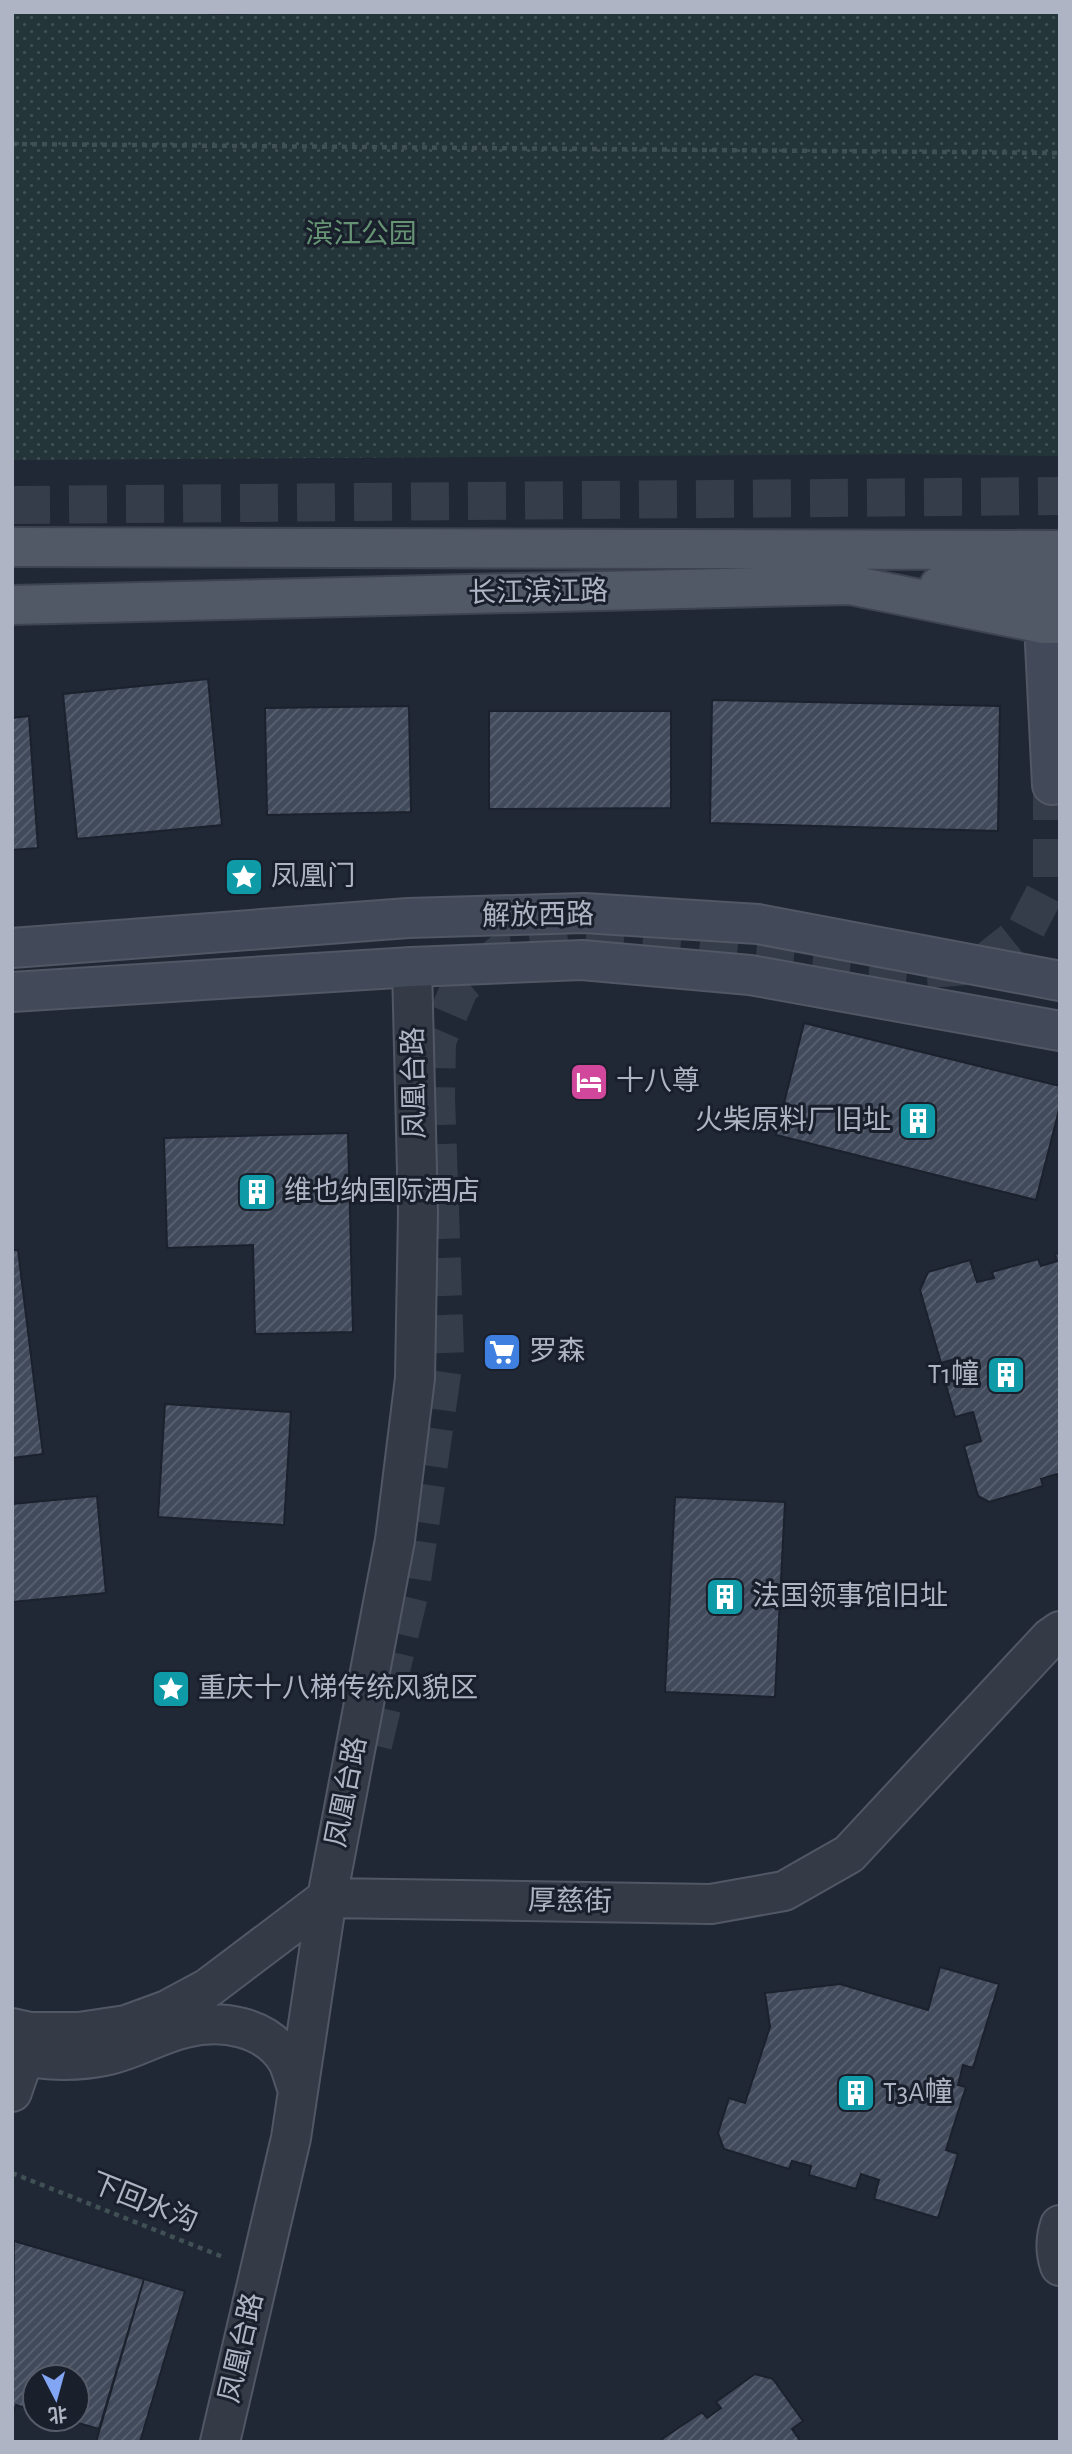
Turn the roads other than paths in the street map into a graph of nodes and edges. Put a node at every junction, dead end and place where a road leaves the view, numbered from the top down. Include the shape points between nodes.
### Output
1 (12, 547) edge
2 (1060, 550) edge
3 (850, 585) junction
4 (1060, 586) edge
5 (12, 605) edge
6 (1052, 624) edge
7 (1052, 785) tunnel mouth
8 (12, 948) edge
9 (412, 967) junction
10 (1060, 981) edge
11 (12, 992) edge
12 (1060, 1031) edge
13 (1060, 1632) edge
14 (327, 1898) junction
15 (15, 2058) edge
16 (298, 2090) junction
17 (1060, 2225) edge
18 (1060, 2266) edge
19 (220, 2442) edge

1 - 2 main road, 长江滨江路
3 - 4 main road
3 - 5 main road, 长江滨江路
3 - 6 main road, 长江滨江路
6 - 7 main road
8 - 10 main road, 解放西路 via 408,918 584,914 758,924
9 - 11 main road, 解放西路
9 - 12 main road, 解放西路 via 582,960 750,975
9 - 14 street, 凤凰台路 via 418,1212 415,1378 396,1540
13 - 14 street, 厚慈街 via 849,1854 784,1891 711,1904
14 - 15 street via 208,1988 167,2010 127,2025 79,2032 30,2032
14 - 16 street, 凤凰台路
15 - 16 street via 69,2060 110,2055 186,2028 229,2025 248,2028 277,2048 288,2061
16 - 19 street, 凤凰台路 via 291,2138
17 - 18 street via 1056,2238

